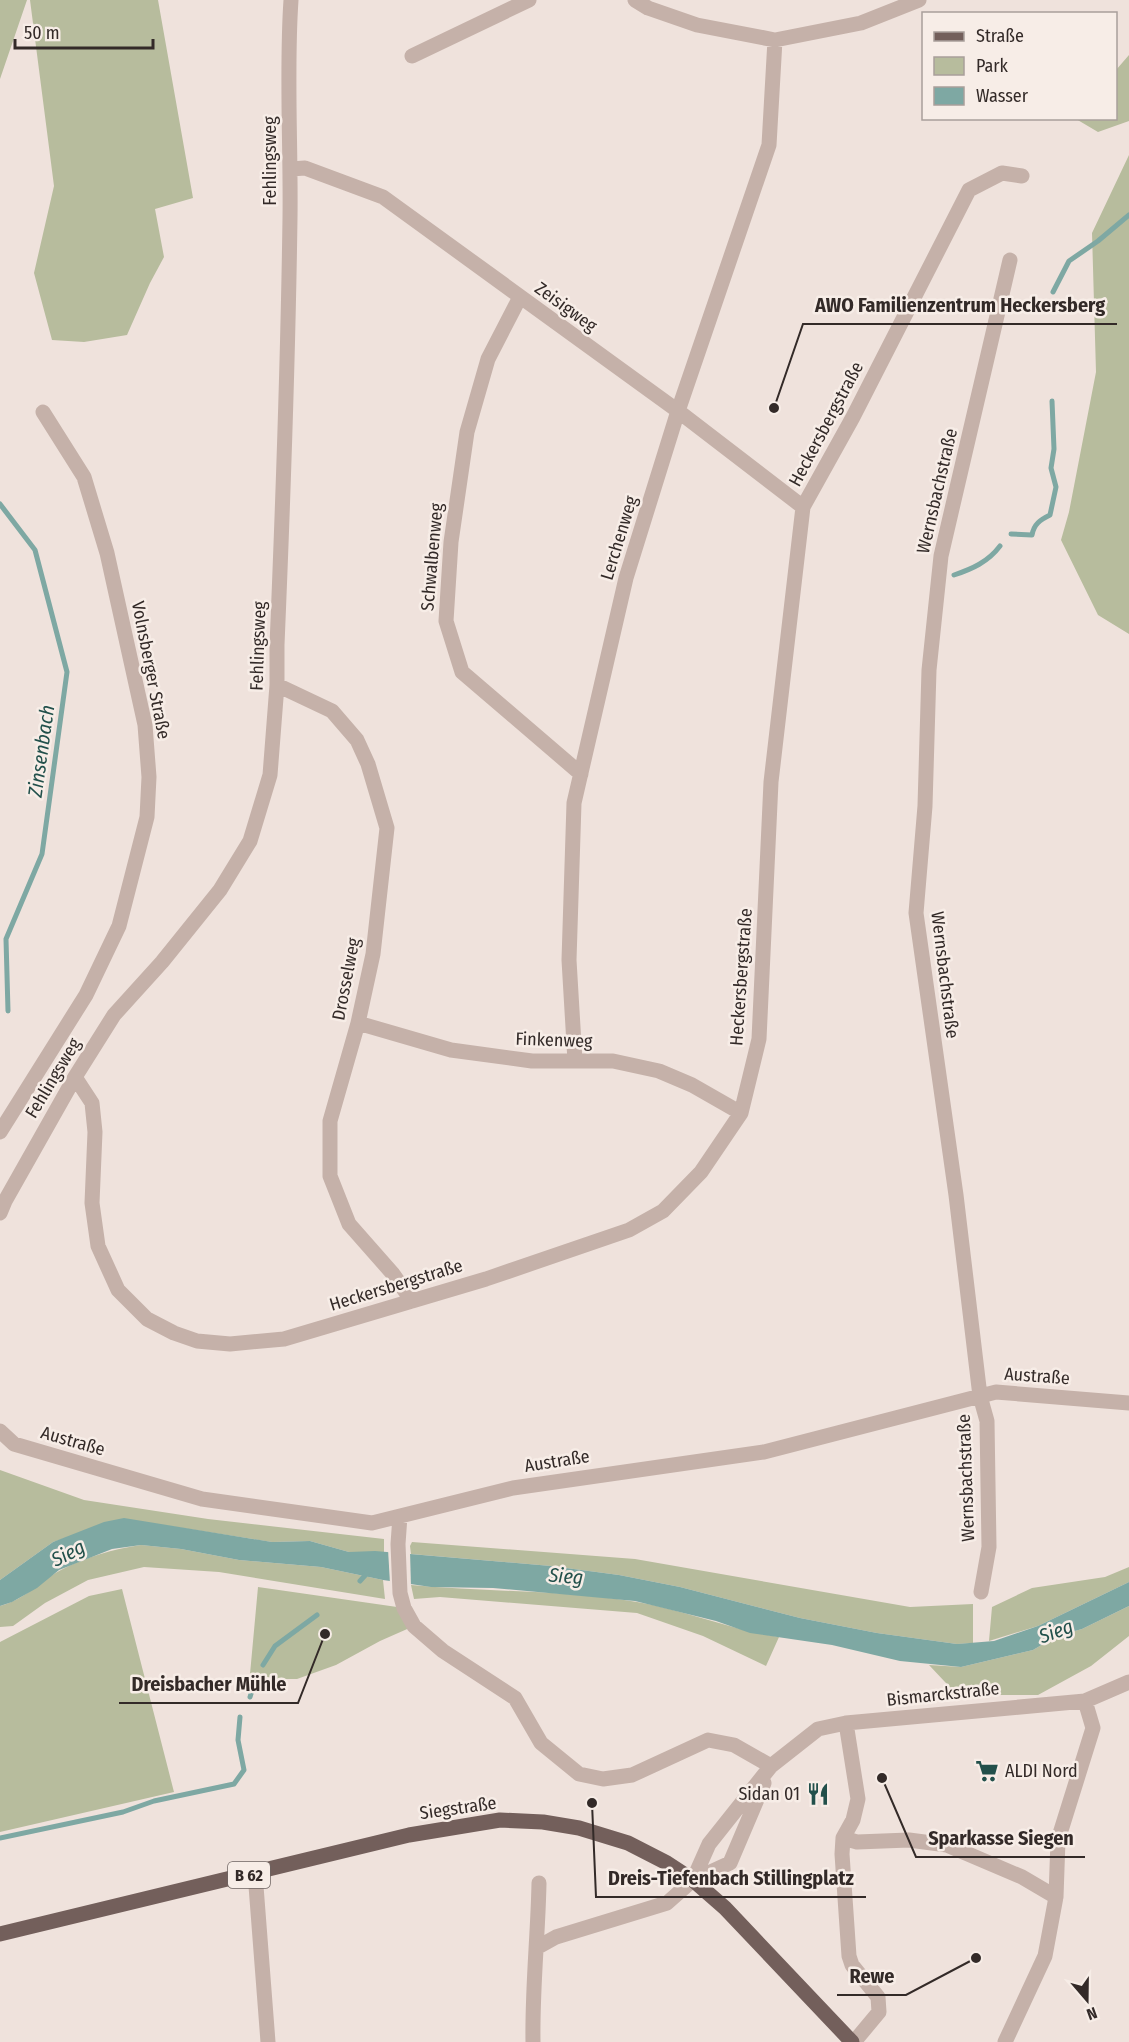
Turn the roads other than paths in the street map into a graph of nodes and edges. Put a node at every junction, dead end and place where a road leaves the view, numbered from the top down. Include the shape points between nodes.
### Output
1 (291, 0) edge
2 (529, 0) edge
3 (635, 0) edge
4 (919, 0) edge
5 (775, 40) junction
6 (412, 56) dead end
7 (291, 169) junction
8 (1022, 176) dead end
9 (1010, 260) dead end
10 (520, 297) junction
11 (678, 411) junction
12 (43, 412) dead end
13 (803, 507) junction
14 (277, 685) junction
15 (581, 774) junction
16 (358, 1023) junction
17 (575, 1061) junction
18 (75, 1077) junction
19 (741, 1113) junction
20 (0, 1132) edge
21 (0, 1213) edge
22 (412, 1301) junction
23 (980, 1396) junction
24 (1129, 1403) edge
25 (0, 1431) edge
26 (400, 1516) junction
27 (981, 1592) dead end
28 (1129, 1682) edge
29 (1085, 1701) junction
30 (846, 1724) junction
31 (771, 1766) junction
32 (843, 1838) junction
33 (255, 1874) junction
34 (693, 1880) junction
35 (539, 1883) dead end
36 (1056, 1897) junction
37 (0, 1934) edge
38 (538, 1947) junction
39 (268, 2042) edge
40 (533, 2042) edge
41 (853, 2042) edge
42 (1005, 2042) edge

1 - 7 street, Fehlingsweg
2 - 6 street
3 - 5 street via 697,25
4 - 5 street via 861,23
5 - 11 street, Lerchenweg via 768,145
7 - 10 street, Zeisigweg via 305,168 383,197
7 - 14 street, Fehlingsweg
8 - 13 street, Heckersbergstraße via 1002,173 969,190
9 - 23 street, Wernsbachstraße via 941,556 929,670 925,806 916,913
10 - 11 street, Zeisigweg
10 - 15 street, Schwalbenweg via 488,359 467,432 451,542 446,621 462,672
11 - 13 street, Zeisigweg
11 - 15 street, Lerchenweg via 626,578
12 - 20 street, Volnsberger Straße via 84,477 104,542 145,724 147,817 119,926 86,995
13 - 19 street, Heckersbergstraße via 771,782 759,1039
14 - 16 street, Drosselweg via 332,711 357,740 387,828 373,954
14 - 18 street, Fehlingsweg via 270,775 250,841 220,890 114,1015
15 - 17 street, Lerchenweg via 574,803 569,960
16 - 17 street, Finkenweg via 451,1050 532,1061
16 - 22 street, Drosselweg via 330,1121 330,1176 349,1224
17 - 19 street, Finkenweg via 613,1061 659,1071
18 - 21 street, Fehlingsweg
18 - 22 street, Heckersbergstraße via 92,1103 92,1203 98,1246 118,1290 147,1319 197,1341 230,1344 284,1340
19 - 22 street, Heckersbergstraße via 701,1172 663,1210 629,1230
23 - 24 street, Austraße via 996,1392
23 - 26 street, Austraße via 764,1452 513,1488
23 - 27 street, Wernsbachstraße via 987,1421 989,1547
25 - 26 street, Austraße via 14,1444 202,1499 372,1523
26 - 31 street via 400,1593 414,1626 424,1637 515,1698 542,1743 579,1774 603,1779 632,1775 708,1740 734,1745
28 - 29 street, Bismarckstraße
29 - 30 street, Bismarckstraße
29 - 36 street via 1094,1728 1058,1840
30 - 31 street, Bismarckstraße via 818,1729
30 - 32 street via 858,1799
31 - 34 street, Bismarckstraße via 709,1844
31 - 34 street, Bismarckstraße via 730,1863
32 - 36 street via 857,1842 909,1840 947,1845 1022,1877
32 - 41 street via 849,1956 878,1996 879,2012
33 - 34 main road, Siegstraße / B 62 via 409,1835 500,1820 579,1828 628,1843
33 - 37 main road, Siegstraße / B 62
33 - 39 street
34 - 38 street via 667,1903 556,1937
34 - 41 main road, Siegstraße / B 62 via 725,1908
35 - 38 street
36 - 42 street via 1044,1956
38 - 40 street via 532,2000

